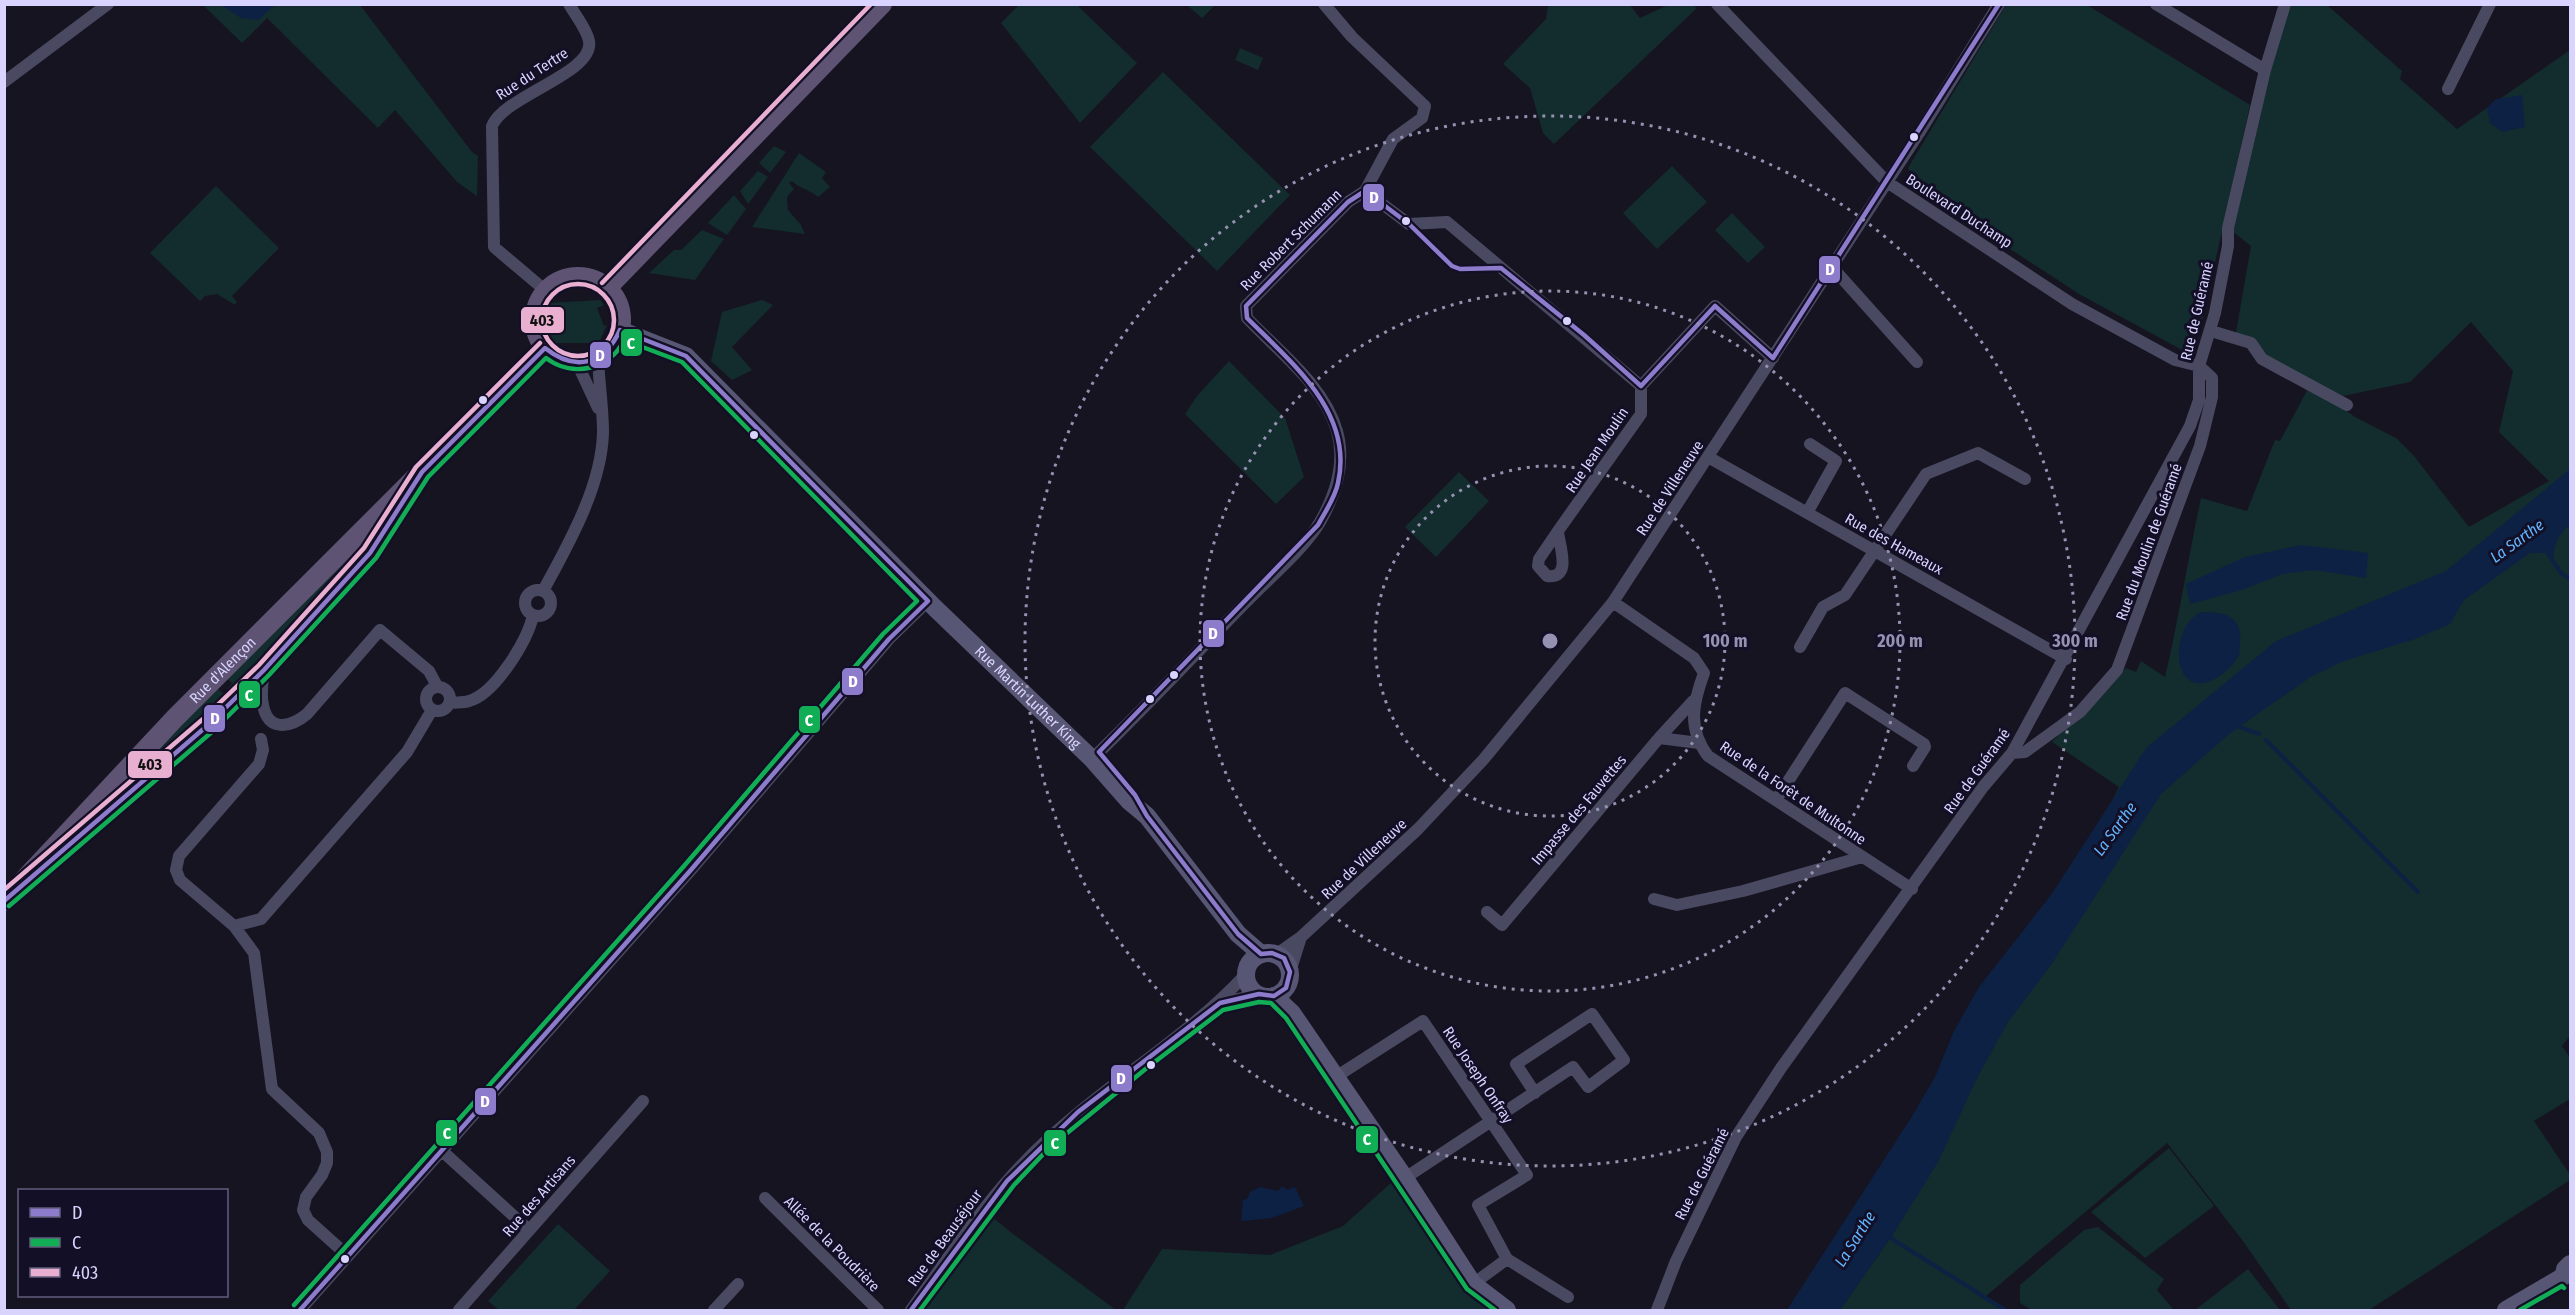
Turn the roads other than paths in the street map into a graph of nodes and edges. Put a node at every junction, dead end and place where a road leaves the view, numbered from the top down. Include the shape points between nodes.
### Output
1 (108, 4) edge
2 (569, 4) edge
3 (882, 4) edge
4 (1324, 4) edge
5 (1716, 4) edge
6 (1999, 4) edge
7 (2156, 4) edge
8 (2285, 4) edge
9 (2490, 4) edge
10 (2265, 70) junction
11 (4, 82) edge
12 (2448, 89) dead end
13 (1887, 182) junction
14 (1365, 191) junction
15 (1832, 267) junction
16 (607, 288) junction
17 (546, 291) junction
18 (620, 330) junction
19 (2211, 331) junction
20 (545, 348) junction
21 (1773, 358) junction
22 (598, 359) junction
23 (1917, 362) dead end
24 (577, 363) junction
25 (2199, 366) junction
26 (1641, 386) junction
27 (2347, 405) dead end
28 (602, 415) junction
29 (1810, 444) dead end
30 (1708, 457) junction
31 (422, 472) junction
32 (2025, 479) dead end
33 (1807, 513) junction
34 (1558, 531) dead end
35 (1876, 551) junction
36 (543, 591) junction
37 (928, 601) junction
38 (1612, 602) junction
39 (533, 616) junction
40 (1800, 647) dead end
41 (2066, 659) junction
42 (264, 670) junction
43 (437, 686) junction
44 (1694, 701) junction
45 (450, 703) junction
46 (432, 710) junction
47 (1659, 738) junction
48 (261, 739) dead end
49 (1699, 743) junction
50 (2012, 753) junction
51 (1096, 755) junction
52 (1913, 766) dead end
53 (1776, 800) junction
54 (1862, 857) junction
55 (31, 875) junction
56 (1912, 889) junction
57 (1654, 899) dead end
58 (4, 901) edge
59 (1487, 912) dead end
60 (234, 926) junction
61 (1301, 937) junction
62 (1259, 961) junction
63 (1277, 987) junction
64 (1220, 1003) junction
65 (1334, 1078) junction
66 (1535, 1093) junction
67 (643, 1101) dead end
68 (1491, 1121) junction
69 (441, 1150) junction
70 (1404, 1178) junction
71 (765, 1198) dead end
72 (529, 1230) junction
73 (348, 1256) junction
74 (1507, 1258) junction
75 (2568, 1275) edge
76 (738, 1284) dead end
77 (1473, 1284) junction
78 (1568, 1297) dead end
79 (300, 1311) edge
80 (459, 1311) edge
81 (714, 1311) edge
82 (878, 1311) edge
83 (911, 1311) edge
84 (1507, 1311) edge
85 (1657, 1311) edge
86 (2506, 1311) edge

1 - 11 street
2 - 17 street, Rue du Tertre via 589,40 588,53 578,65 502,110 492,126 494,247
3 - 16 main road
4 - 14 street via 1346,31 1425,106 1422,118 1393,139
5 - 13 street, Boulevard Duchamp
6 - 13 street, Rue de Villeneuve
7 - 10 street
8 - 10 street, Rue de Guéramé
9 - 12 street
10 - 19 street, Rue de Guéramé via 2228,228
13 - 15 street, Rue de Villeneuve
13 - 25 street, Boulevard Duchamp via 2072,303 2175,360
14 - 26 street via 1409,224 1447,222
14 - 51 street, Rue Robert Schumann via 1348,202 1245,311 1246,318 1327,404 1341,455 1338,483 1327,508 1318,525 1282,565
15 - 21 street, Rue de Villeneuve
15 - 23 street
16 - 17 main road via 595,280 579,277 564,279
16 - 18 main road via 620,310
17 - 20 main road via 535,316 537,333
18 - 22 main road via 610,349
18 - 37 street, Rue Martin Luther King via 686,356
19 - 25 street, Rue de Guéramé
19 - 27 street via 2251,343 2262,359
20 - 24 main road via 557,358
20 - 31 main road, Rue d'Alençon
21 - 26 street via 1715,306
21 - 30 street, Rue de Villeneuve
22 - 24 main road
22 - 28 street
24 - 28 street
25 - 41 street, Rue de Guéramé via 2199,400 2190,426
25 - 50 street, Rue du Moulin de Guéramé via 2212,378 2212,397 2200,446 2117,670 2080,712 2025,752
26 - 34 street, Rue Jean Moulin via 1641,414
28 - 36 street via 603,434 593,482 573,535
29 - 33 street via 1836,461
30 - 33 street, Rue des Hameaux
30 - 38 street, Rue de Villeneuve
31 - 42 main road, Rue d'Alençon via 370,553
31 - 55 main road, Rue d'Alençon via 175,718
32 - 35 street via 1978,453 1926,474
33 - 35 street, Rue des Hameaux
35 - 40 street via 1845,595 1823,607
35 - 41 street, Rue des Hameaux
36 - 39 street via 550,597 549,610 542,616
36 - 39 street via 535,590 525,598 525,607
37 - 51 street, Rue Martin Luther King via 1027,696
37 - 69 street via 874,656 690,871
38 - 44 street, Rue de la Forêt de Multonne via 1694,658 1704,673
38 - 61 street, Rue de Villeneuve via 1475,768 1418,829
39 - 45 street via 518,654 489,687 471,701
41 - 50 street, Rue de Guéramé
42 - 43 street via 264,710 274,723 283,726 294,724 307,714 381,630 429,671
42 - 55 main road, Rue d'Alençon via 208,725
43 - 45 street via 447,690
43 - 46 street via 426,695
44 - 47 street, Impasse des Fauvettes
44 - 49 street, Rue de la Forêt de Multonne
45 - 46 street via 443,710
46 - 60 street via 407,752 261,919
47 - 49 street
47 - 59 street, Impasse des Fauvettes via 1502,925
48 - 60 street via 259,764 179,856 176,865 180,880
49 - 53 street, Rue de la Forêt de Multonne via 1708,756
50 - 56 street, Rue de Guéramé via 1983,787
51 - 62 street, Rue Martin Luther King
52 - 53 street via 1924,744 1845,693
53 - 54 street, Rue de la Forêt de Multonne
54 - 56 street, Rue de la Forêt de Multonne
54 - 57 street via 1743,891 1677,905
55 - 58 main road, Rue d'Alençon
56 - 85 street, Rue de Guéramé via 1781,1068 1736,1137 1676,1261
60 - 73 street via 254,953 272,1089 319,1133 327,1152 327,1163 306,1197 303,1210 308,1220
61 - 62 street, Rue de Villeneuve
61 - 63 street, Rue de Villeneuve
62 - 63 street via 1250,986
62 - 63 street via 1284,958
62 - 64 street
63 - 64 street
63 - 65 street
64 - 83 street, Rue de Beauséjour via 1045,1141 1004,1184
65 - 68 street, Rue Joseph Onfray via 1423,1021
65 - 70 street
66 - 66 street via 1516,1064 1592,1014 1624,1060 1588,1087 1573,1067
66 - 68 street
67 - 72 street, Rue des Artisans
68 - 70 street
68 - 74 street, Rue Joseph Onfray via 1527,1175 1478,1205
69 - 72 street
69 - 73 street
70 - 77 street
71 - 82 street, Allée de la Poudrière
72 - 80 street, Rue des Artisans
73 - 79 street
74 - 77 street
74 - 78 street
75 - 86 street
76 - 81 street
77 - 84 street

